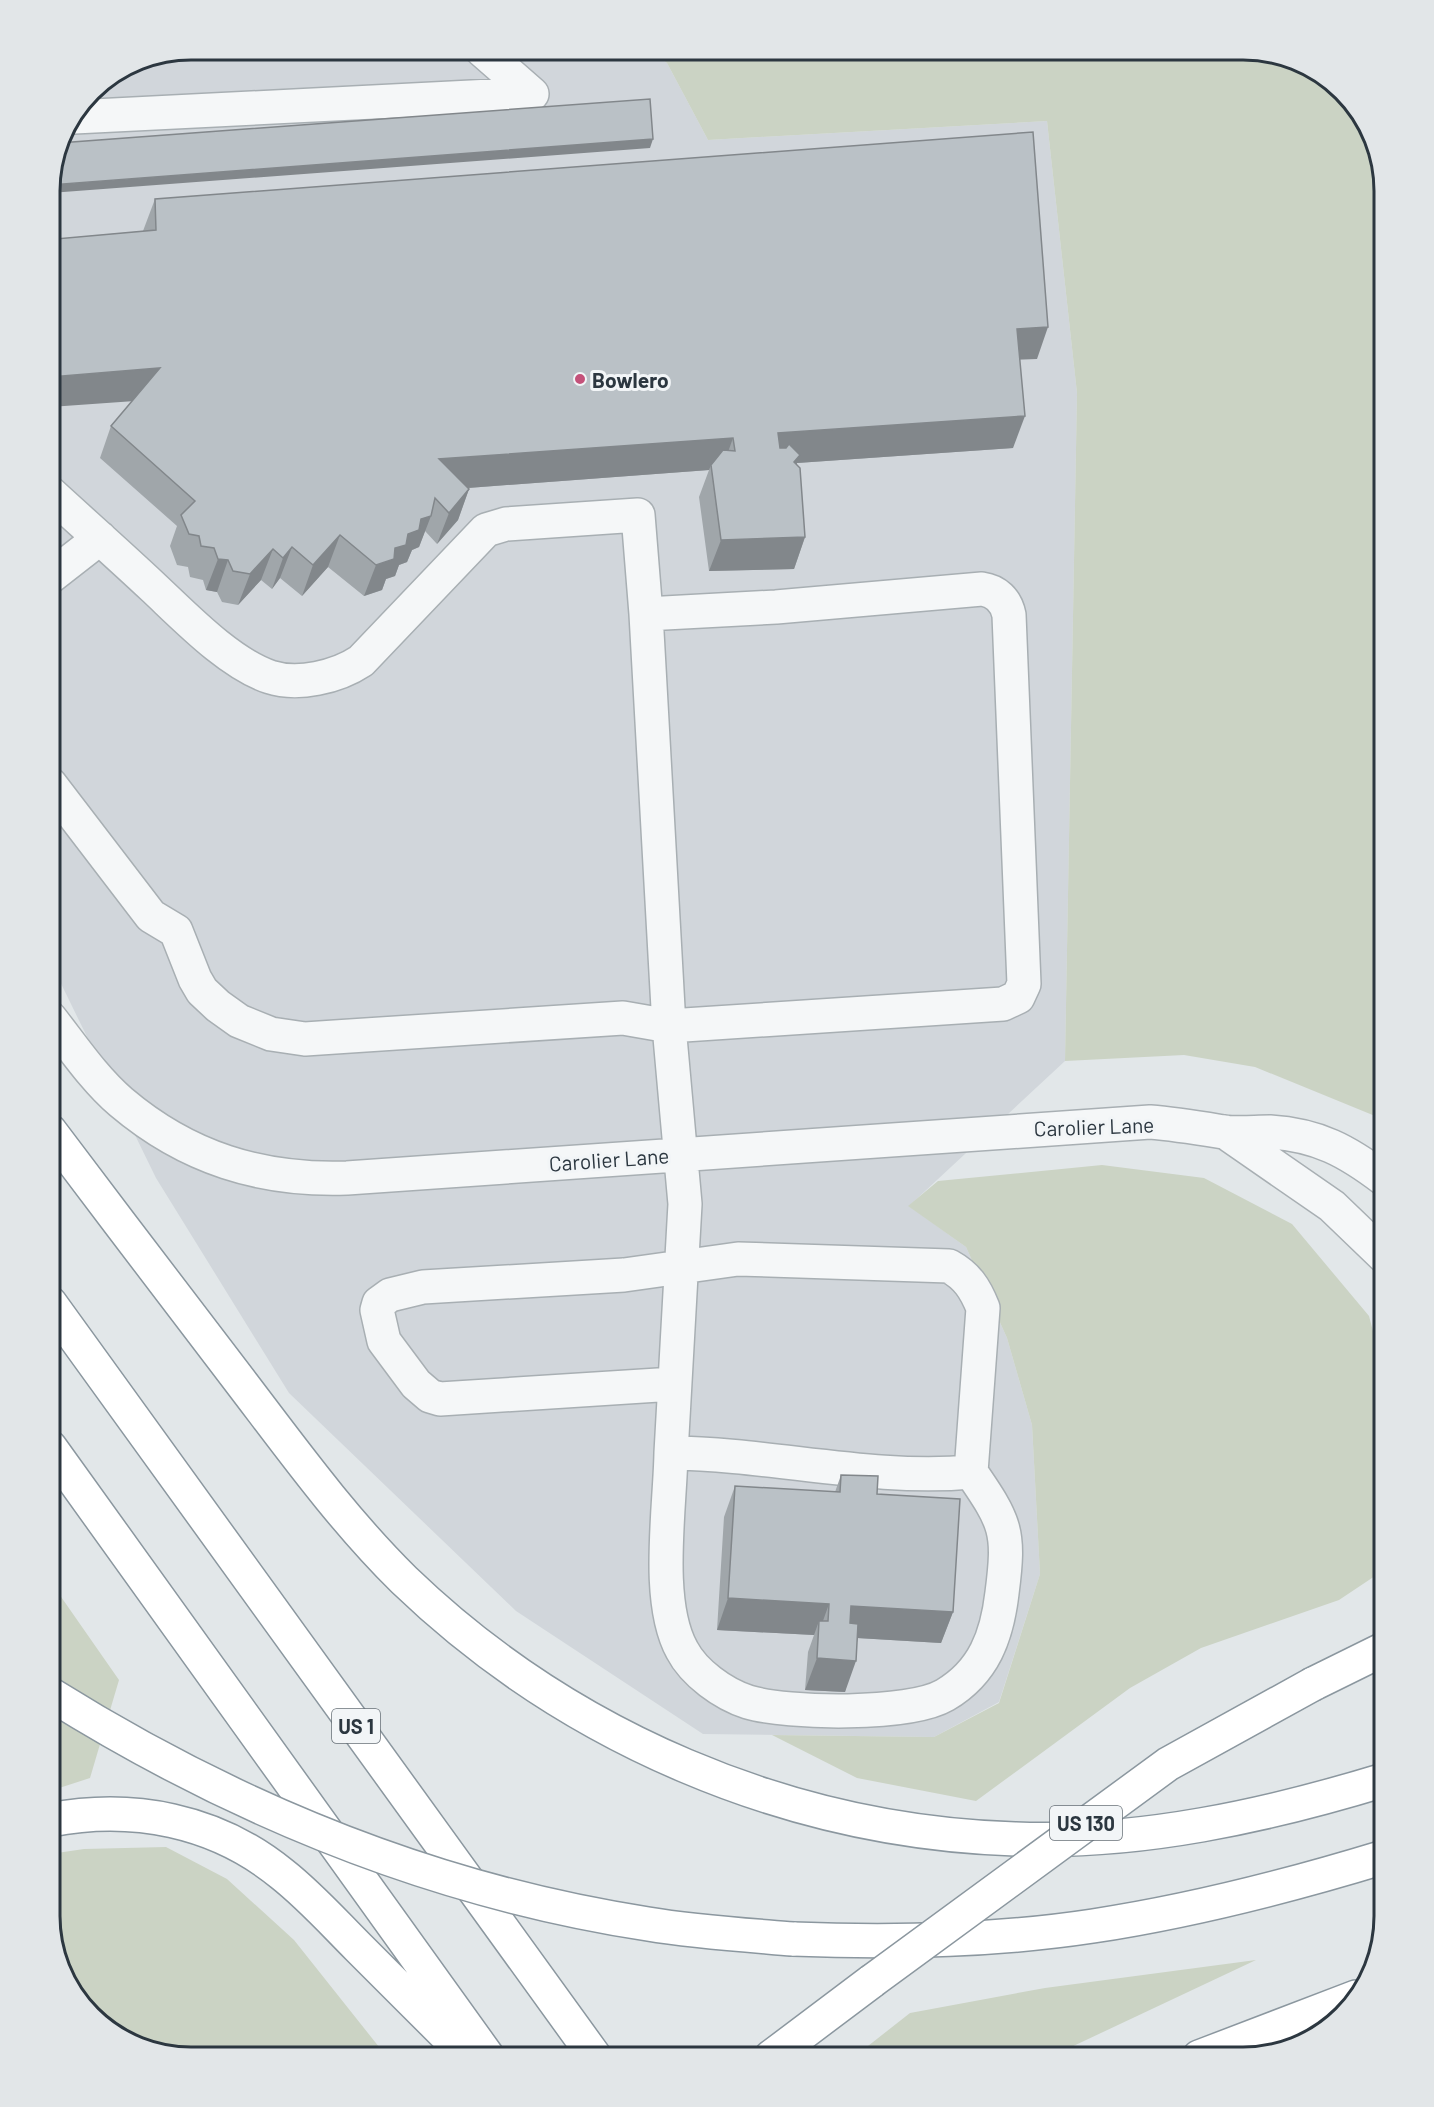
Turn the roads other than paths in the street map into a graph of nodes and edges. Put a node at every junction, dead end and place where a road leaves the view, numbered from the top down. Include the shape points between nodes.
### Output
1 (493, 60) edge
2 (83, 117) edge
3 (60, 502) edge
4 (100, 538) junction
5 (60, 569) edge
6 (646, 614) junction
7 (60, 797) edge
8 (669, 1026) junction
9 (60, 1031) edge
10 (1225, 1132) junction
11 (60, 1144) edge
12 (681, 1154) junction
13 (1374, 1172) edge
14 (1374, 1246) edge
15 (681, 1265) junction
16 (60, 1317) edge
17 (674, 1384) junction
18 (671, 1453) junction
19 (60, 1461) edge
20 (971, 1472) junction
21 (1374, 1653) edge
22 (60, 1700) edge
23 (1374, 1783) edge
24 (60, 1819) edge
25 (1374, 1860) edge
26 (1341, 2003) edge
27 (458, 2047) edge
28 (481, 2047) edge
29 (588, 2047) edge
30 (784, 2047) edge
31 (1227, 2047) edge

1 - 2 street via 532,94
3 - 4 street
4 - 5 street
4 - 6 street via 231,655 259,673 284,680 334,674 361,661 486,530 506,524 638,516
6 - 8 street
6 - 8 street via 981,589 994,592 1009,615 1024,984 1018,997 1003,1004
7 - 8 street via 151,916 176,931 202,991 255,1029 305,1039 623,1018
8 - 12 street
9 - 12 street, Carolier Lane via 120,1101 150,1124 215,1159 252,1171 315,1179 347,1178
10 - 12 street, Carolier Lane via 1192,1125 1116,1123
10 - 13 street, Carolier Lane via 1271,1132 1316,1138
10 - 14 street, Carolier Lane via 1332,1206
11 - 23 highway via 297,1456 368,1542 406,1581 493,1654 539,1687 638,1743 784,1803 902,1828 1017,1839 1155,1832 1301,1803
12 - 15 street via 685,1204
15 - 17 street
15 - 17 street via 624,1275 423,1287 390,1295 379,1303 377,1310 384,1341 416,1384 440,1399
15 - 20 street via 738,1259 933,1264 949,1266 962,1274 975,1289 982,1308
16 - 29 highway, US 1
17 - 18 street
18 - 20 street via 712,1453 931,1476
18 - 20 street via 668,1602 681,1650 693,1667 716,1686 748,1702 782,1707 884,1711 914,1706 944,1696 985,1657 998,1628 1006,1534 998,1511
19 - 28 highway
21 - 30 highway, US 130, bridge via 1264,1708 1168,1764
22 - 25 highway, bridge via 196,1779 377,1857 497,1893 688,1930 793,1939 944,1939 1037,1933 1090,1927 1230,1899
24 - 27 highway via 117,1813 149,1815 208,1831 261,1858 303,1892
26 - 31 highway

